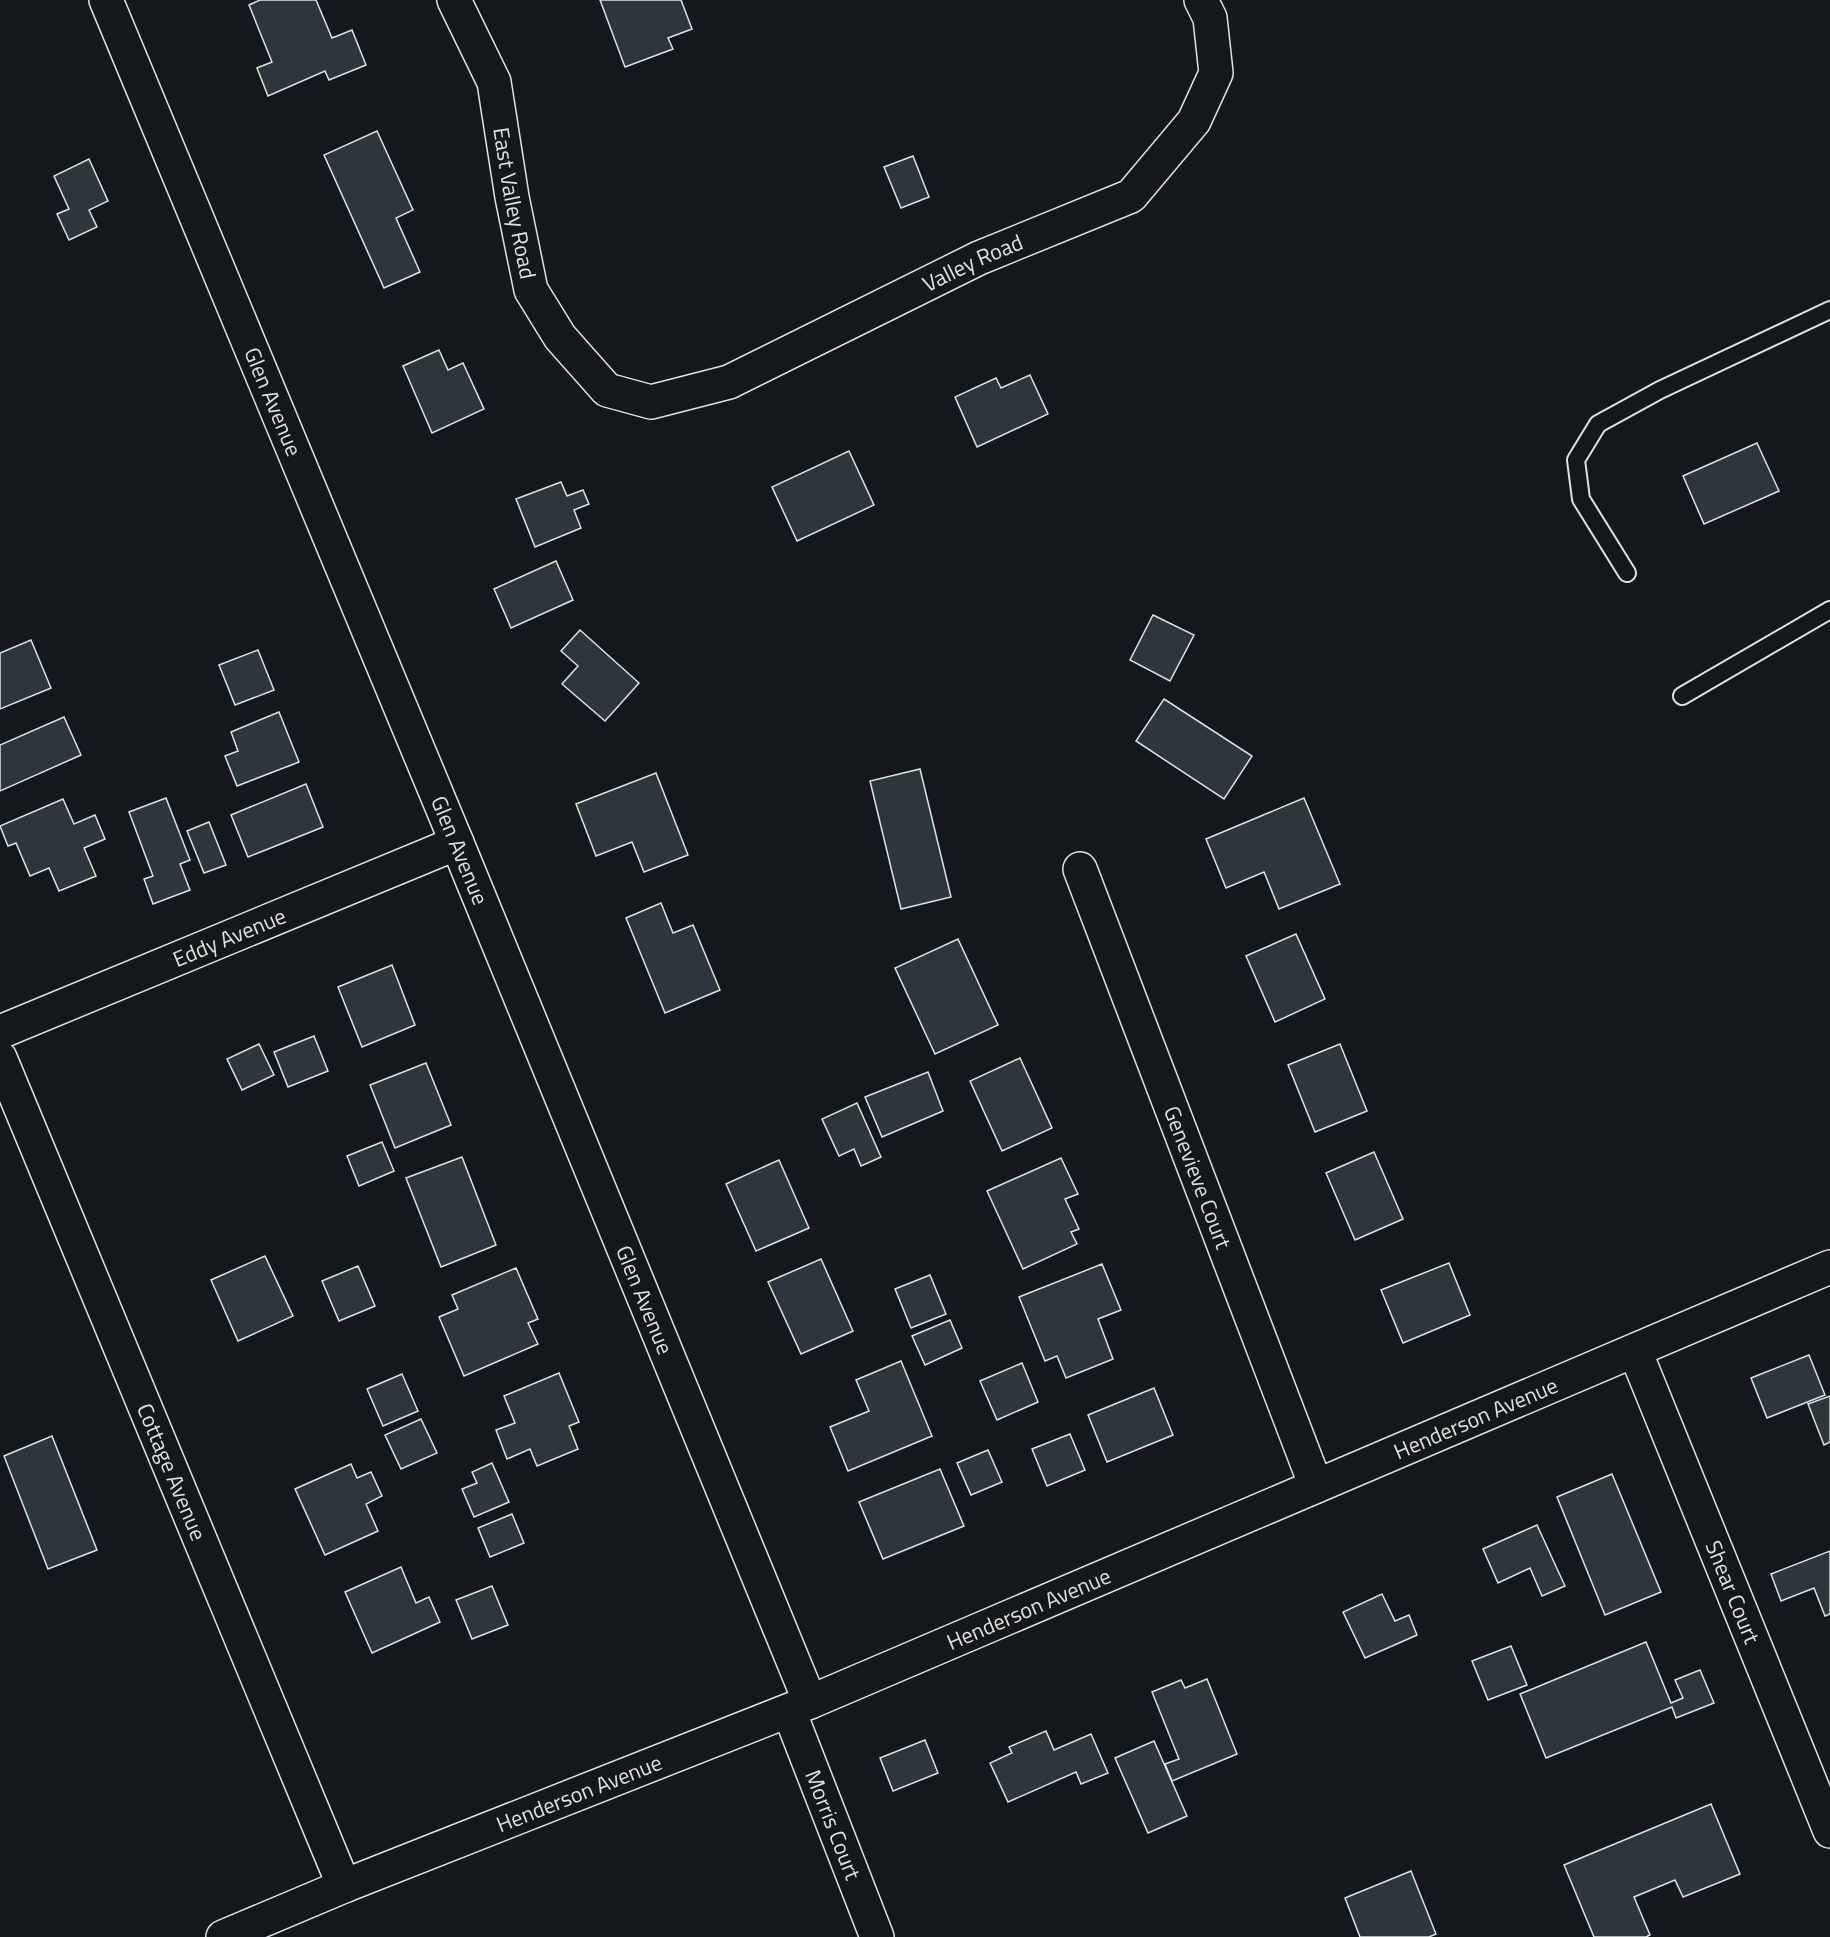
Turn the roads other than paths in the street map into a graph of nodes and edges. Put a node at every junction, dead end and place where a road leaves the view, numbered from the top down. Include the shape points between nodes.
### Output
1 (106, 0) edge
2 (454, 0) edge
3 (1201, 0) edge
4 (1830, 310) edge
5 (607, 390) joint
6 (1627, 573) dead end
7 (1830, 610) edge
8 (1682, 696) dead end
9 (457, 843) junction
10 (1080, 869) dead end
11 (0, 1032) edge
12 (0, 1058) edge
13 (1830, 1268) edge
14 (1635, 1351) junction
15 (1316, 1486) junction
16 (799, 1706) junction
17 (1830, 1831) edge
18 (344, 1886) junction
19 (223, 1937) edge
20 (877, 1937) edge

1 - 9 street, Glen Avenue
2 - 5 street, East Valley Road via 494,82 531,290 560,337
3 - 5 street, Valley Road via 1210,18 1216,73 1194,120 1131,196 979,258 729,382 651,402
4 - 6 lane via 1660,390 1598,424 1576,460 1581,499
7 - 8 lane
9 - 11 street, Eddy Avenue
9 - 16 street, Glen Avenue
10 - 15 street, Genevieve Court
12 - 18 street, Cottage Avenue
13 - 14 street, Henderson Avenue
14 - 15 street, Henderson Avenue
14 - 17 street, Shear Court
15 - 16 street, Henderson Avenue
16 - 18 street, Henderson Avenue
16 - 20 street, Morris Court
18 - 19 street, Henderson Avenue

